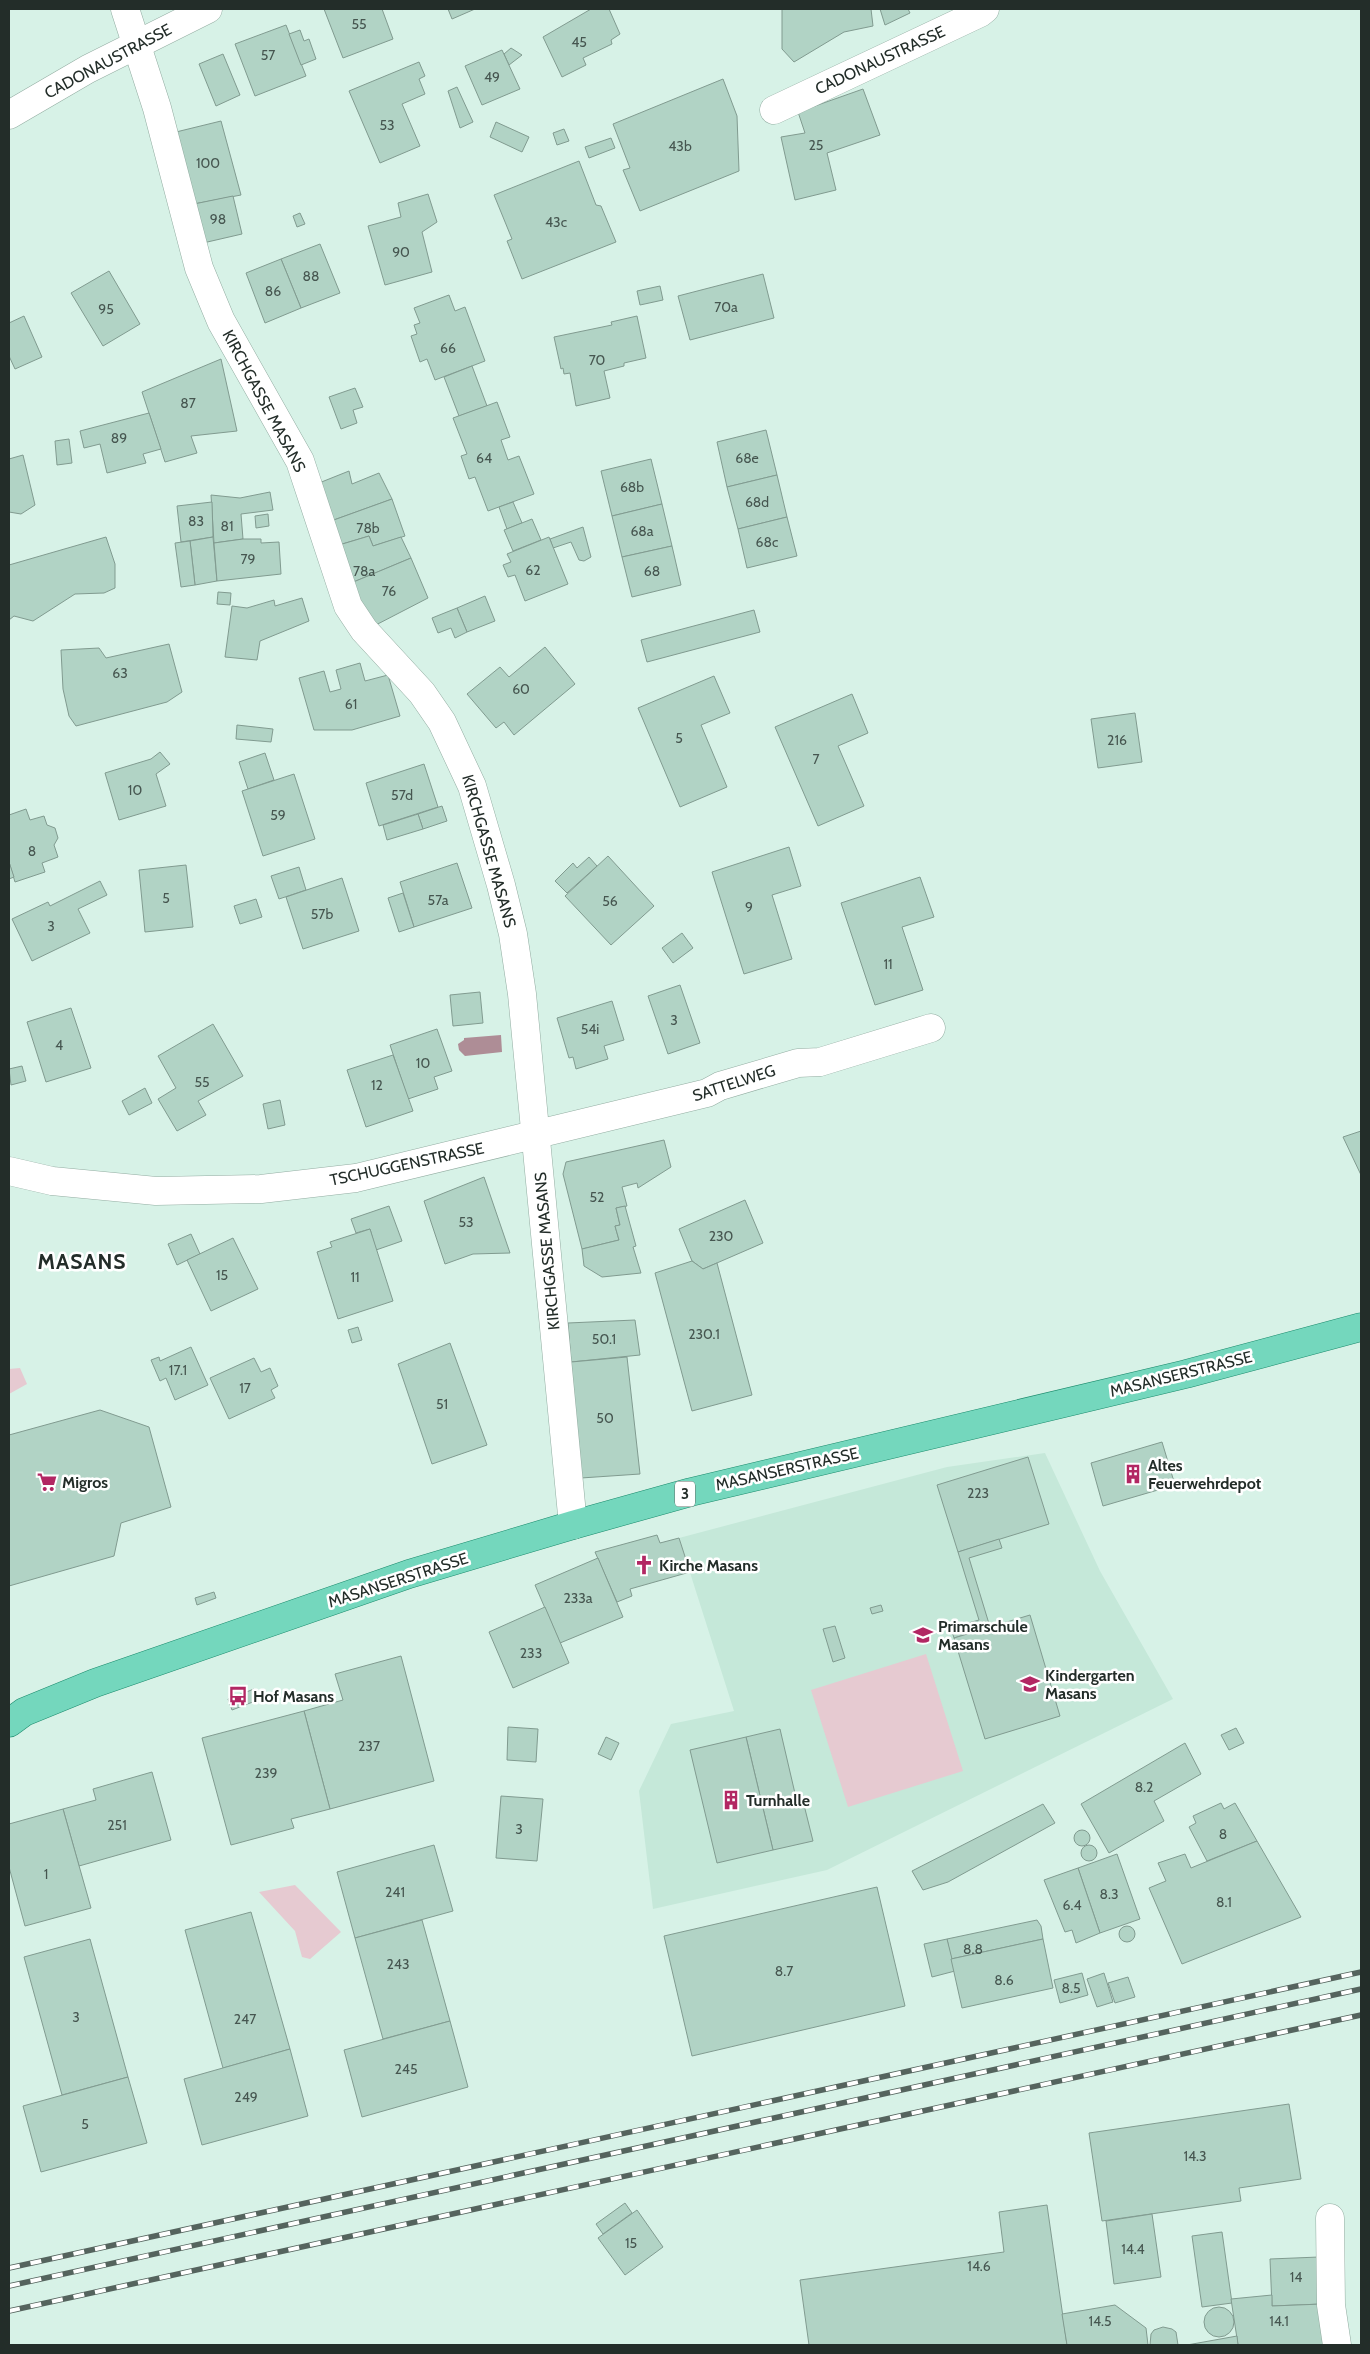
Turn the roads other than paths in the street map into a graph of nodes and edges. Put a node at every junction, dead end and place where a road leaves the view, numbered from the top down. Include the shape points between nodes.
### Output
1 (125, 9) edge
2 (208, 9) edge
3 (985, 9) edge
4 (137, 44) junction
5 (774, 110) dead end
6 (9, 115) edge
7 (931, 1028) dead end
8 (537, 1135) junction
9 (9, 1171) edge
10 (1361, 1327) edge
11 (573, 1525) junction
12 (14, 1717) edge
13 (1330, 2218) dead end
14 (1338, 2345) edge

1 - 4 street, KIRCHGASSE MASANS
2 - 4 street, CADONAUSTRASSE
3 - 5 street, CADONAUSTRASSE
4 - 6 street, CADONAUSTRASSE
4 - 8 street, KIRCHGASSE MASANS via 199,268 221,321 300,461 348,606 364,630 422,694 442,722 472,786 513,934
7 - 8 street, SATTELWEG via 820,1062 798,1063 720,1086 707,1093
8 - 9 street, TSCHUGGENSTRASSE via 356,1178 254,1190 156,1191 52,1181
8 - 11 street, KIRCHGASSE MASANS
10 - 11 main road, MASANSERSTRASSE / 3 via 1186,1374 691,1492
11 - 12 main road, MASANSERSTRASSE / 3 via 409,1574 95,1683
13 - 14 street via 1331,2304

